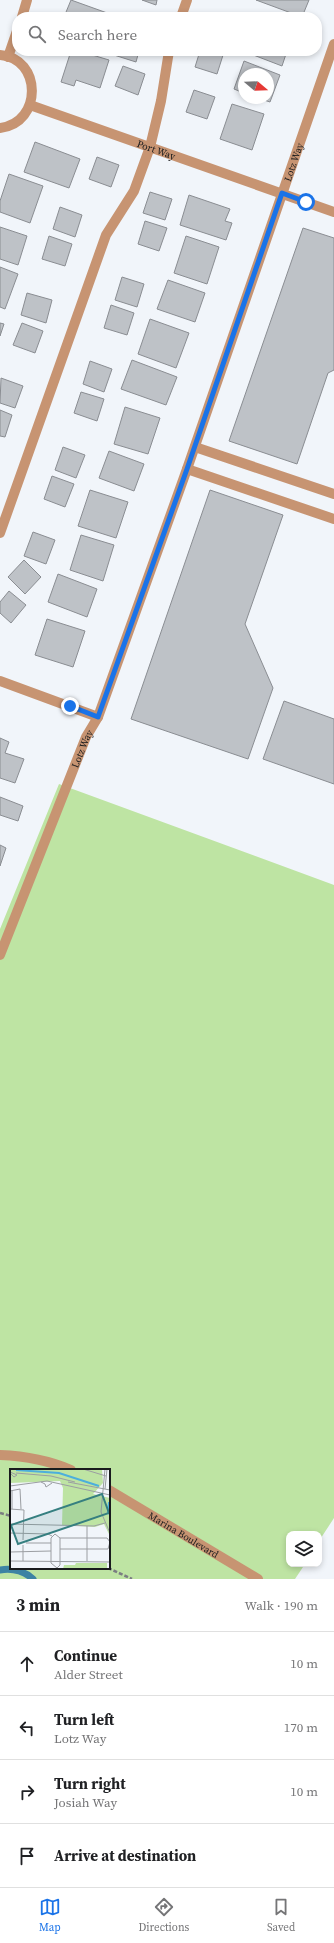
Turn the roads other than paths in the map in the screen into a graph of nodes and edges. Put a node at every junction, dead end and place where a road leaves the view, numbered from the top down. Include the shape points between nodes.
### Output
1 (27, 0) edge
2 (187, 0) edge
3 (23, 12) edge
4 (183, 12) edge
5 (12, 41) edge
6 (334, 44) edge
7 (4, 56) edge
8 (168, 56) edge
9 (30, 105) junction
10 (0, 128) edge
11 (150, 147) junction
12 (282, 193) junction
13 (334, 212) edge
14 (195, 447) junction
15 (187, 469) junction
16 (334, 494) edge
17 (334, 519) edge
18 (0, 532) edge
19 (0, 681) edge
20 (98, 717) junction
21 (0, 955) edge
22 (0, 1455) edge
23 (69, 1469) edge
24 (110, 1491) edge
25 (258, 1579) edge

1 - 3 street
2 - 4 street
5 - 7 street
6 - 12 street, Lotz Way
7 - 9 street via 25,68 31,80 33,94
8 - 11 street via 162,101
9 - 10 street via 20,120
9 - 11 street, Port Way
11 - 12 street, Port Way
11 - 18 street via 134,191 106,235
12 - 13 street, Port Way
12 - 14 street, Lotz Way
14 - 15 street, Lotz Way
14 - 16 street
15 - 17 street
15 - 20 street, Lotz Way
19 - 20 street
20 - 21 street, Lotz Way via 86,737
22 - 23 street via 41,1460
24 - 25 street, Marina Boulevard

